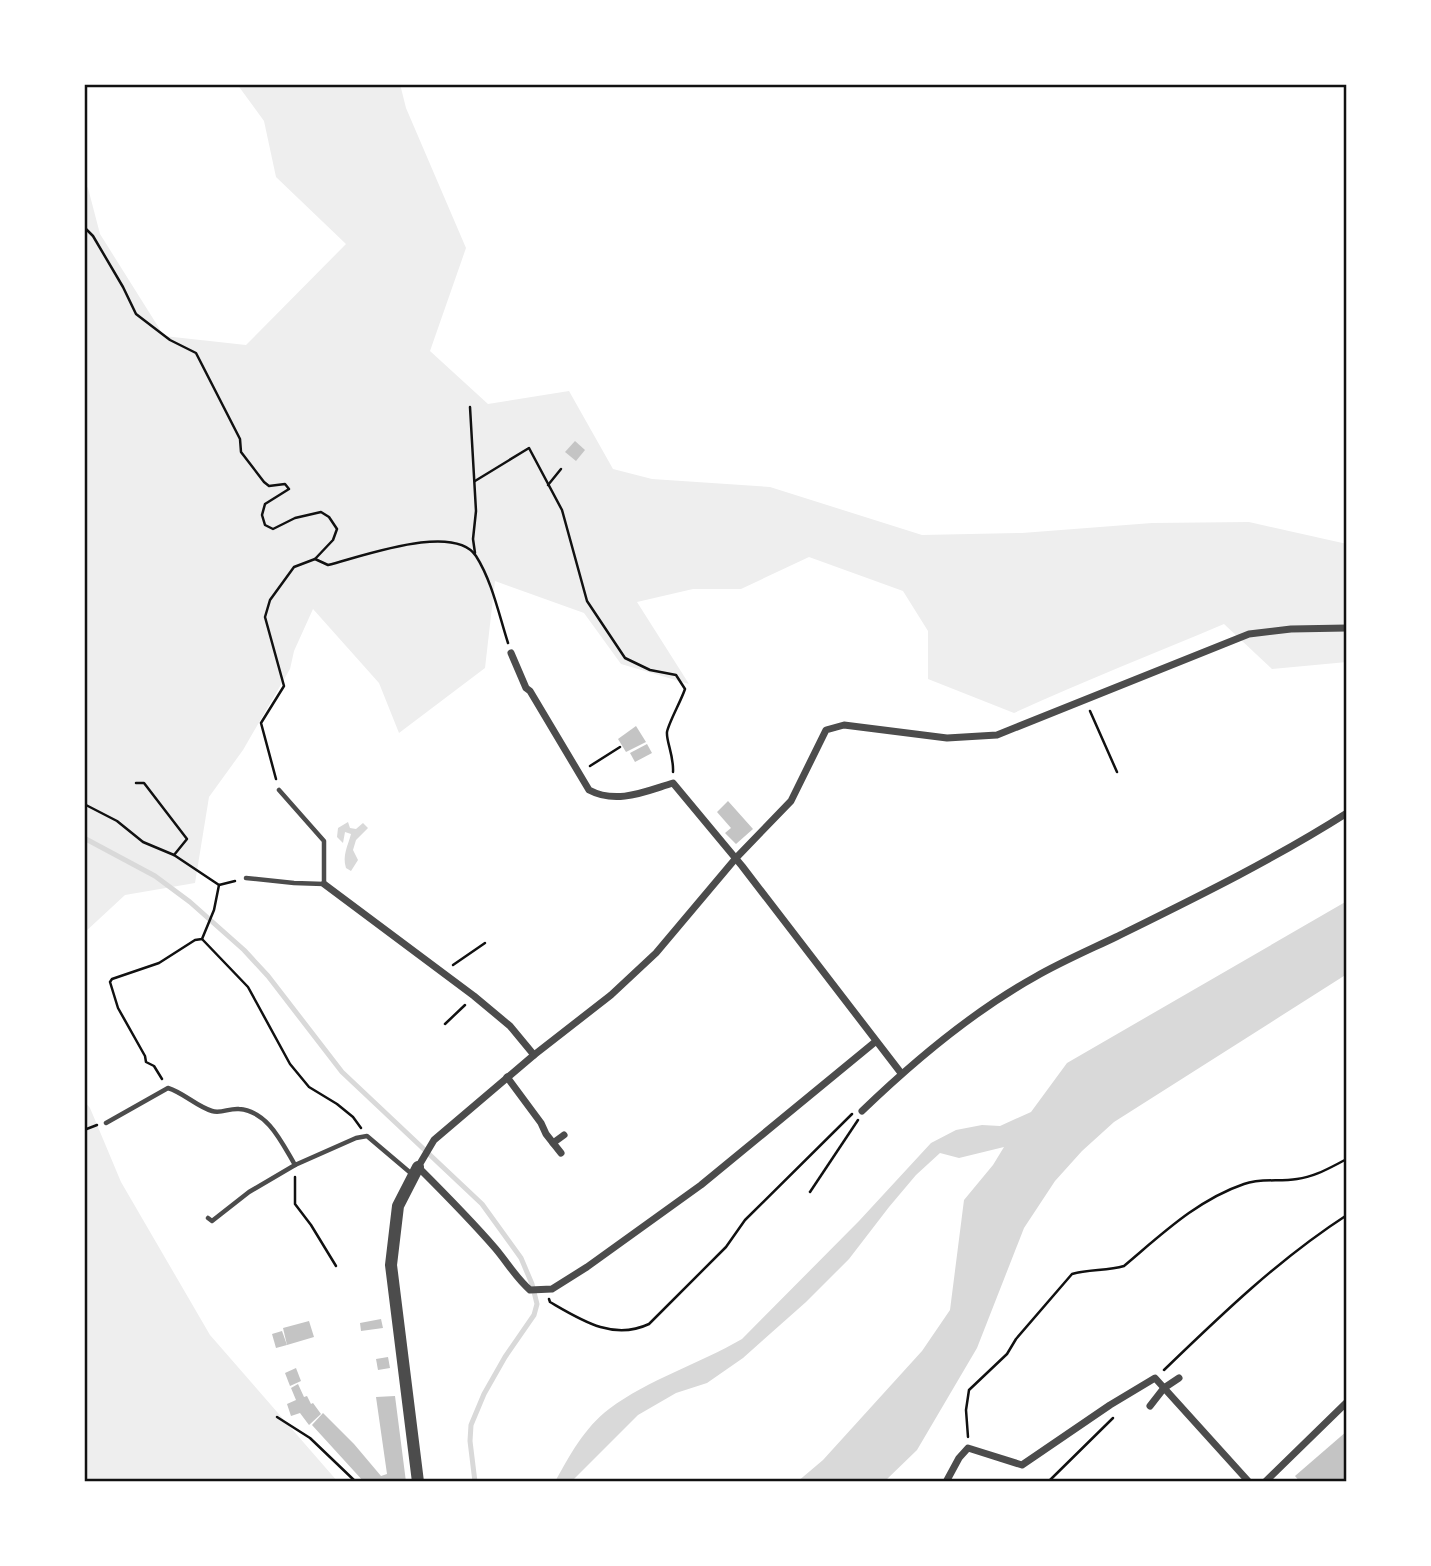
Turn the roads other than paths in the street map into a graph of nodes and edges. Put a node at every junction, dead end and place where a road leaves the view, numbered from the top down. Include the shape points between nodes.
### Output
1 (1347, 628) edge
2 (511, 653) road end
3 (279, 790) road end
4 (1347, 813) edge
5 (736, 858) junction
6 (246, 878) road end
7 (324, 884) junction
8 (875, 1042) junction
9 (534, 1055) junction
10 (901, 1073) junction
11 (507, 1077) junction
12 (862, 1111) road end
13 (107, 1123) dead end
14 (564, 1135) dead end
15 (553, 1143) junction
16 (561, 1153) dead end
17 (295, 1165) junction
18 (416, 1171) junction
19 (208, 1218) dead end
20 (1179, 1378) dead end
21 (1164, 1388) junction
22 (1347, 1402) edge
23 (1150, 1406) dead end
24 (418, 1482) edge
25 (946, 1482) edge
26 (1249, 1482) edge
27 (1265, 1482) edge

1 - 5 street via 1250,634 998,735 947,738 844,725 826,730 791,801
2 - 5 street via 526,688 589,789 626,797 673,783
3 - 7 lane via 324,841
4 - 10 street via 1226,882 1035,977
5 - 8 street
5 - 9 street via 656,953
6 - 7 lane
7 - 9 street via 474,996 510,1026
8 - 10 street
8 - 18 street via 701,1185 552,1289 530,1290 461,1209
9 - 11 street
10 - 12 street
11 - 15 street
11 - 18 street via 434,1140
13 - 17 lane via 168,1088 208,1110 242,1109 257,1116 274,1130
14 - 15 street
15 - 16 street
17 - 18 lane via 368,1136
17 - 19 lane via 212,1221
18 - 24 street via 398,1206 391,1265
20 - 21 street
21 - 23 street
21 - 25 street via 1155,1378 1022,1465 968,1448
21 - 26 street
22 - 27 street

